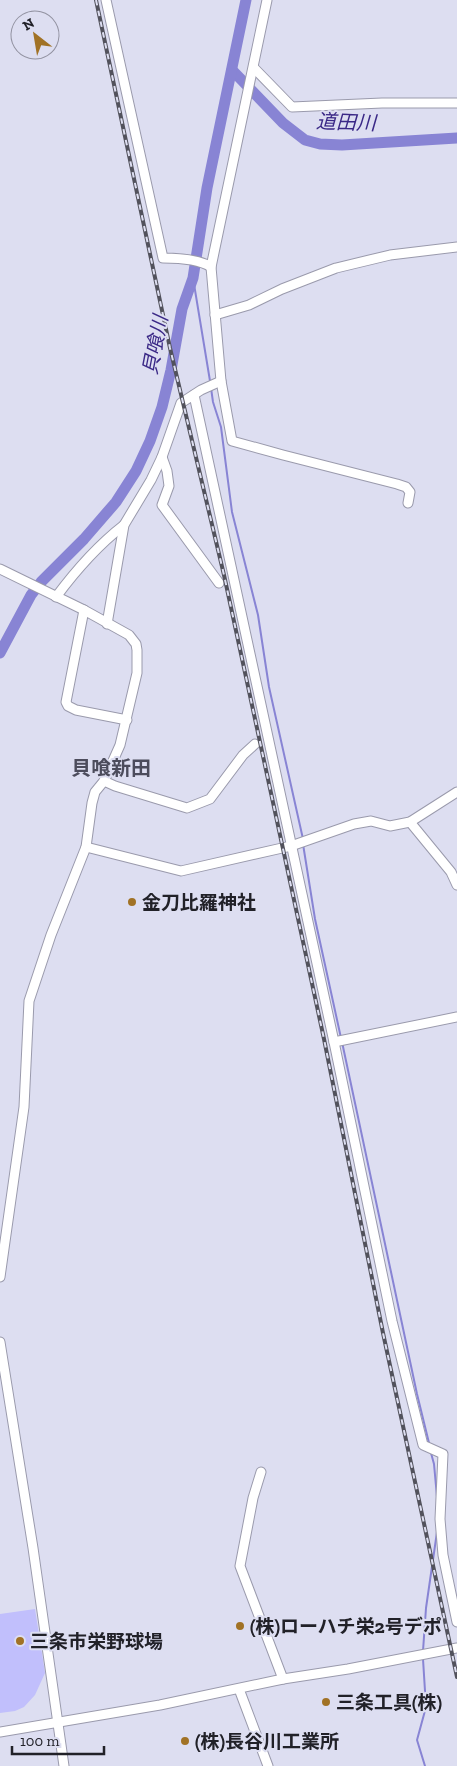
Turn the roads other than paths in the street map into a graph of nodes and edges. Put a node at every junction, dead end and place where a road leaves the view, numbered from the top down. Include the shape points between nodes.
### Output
1 (106, 0) edge
2 (268, 0) edge
3 (254, 70) junction
4 (457, 103) edge
5 (457, 247) edge
6 (209, 266) junction
7 (215, 315) junction
8 (219, 382) junction
9 (197, 393) junction
10 (162, 457) junction
11 (408, 503) dead end
12 (124, 525) junction
13 (0, 569) edge
14 (219, 583) dead end
15 (54, 596) junction
16 (84, 610) junction
17 (107, 624) junction
18 (127, 720) junction
19 (255, 744) dead end
20 (104, 781) junction
21 (457, 792) edge
22 (410, 822) junction
23 (292, 846) junction
24 (86, 847) junction
25 (457, 885) edge
26 (457, 1017) edge
27 (336, 1041) junction
28 (0, 1277) edge
29 (0, 1342) edge
30 (261, 1472) dead end
31 (457, 1622) edge
32 (457, 1648) edge
33 (283, 1679) junction
34 (239, 1689) junction
35 (58, 1723) junction
36 (0, 1732) edge
37 (64, 1766) edge
38 (268, 1766) edge

1 - 6 street via 163,258
2 - 3 street
3 - 4 street via 292,107
3 - 6 street
5 - 7 street via 390,255 336,268 250,305
6 - 7 street
7 - 8 street
8 - 9 street
8 - 11 street via 232,441 406,487 410,492
9 - 10 street via 181,404
9 - 23 street
10 - 12 street
10 - 14 street via 169,486 162,505
12 - 15 street via 81,564
12 - 17 street
13 - 15 street
15 - 16 street
16 - 17 street
16 - 18 street via 66,702 76,710
17 - 18 street via 129,635 136,644 137,673
18 - 20 street
19 - 20 street via 210,799 187,808
20 - 24 street via 95,792
21 - 22 street
22 - 23 street via 390,826 371,822 354,824
22 - 25 street via 451,872
23 - 24 street via 180,871
23 - 27 street
24 - 28 street via 29,1001 24,1107
26 - 27 street
27 - 31 street via 392,1321 423,1445 443,1454 440,1519
29 - 35 street
30 - 33 street via 240,1566
32 - 33 street
33 - 34 street
34 - 35 street
34 - 38 street
35 - 36 street
35 - 37 street

